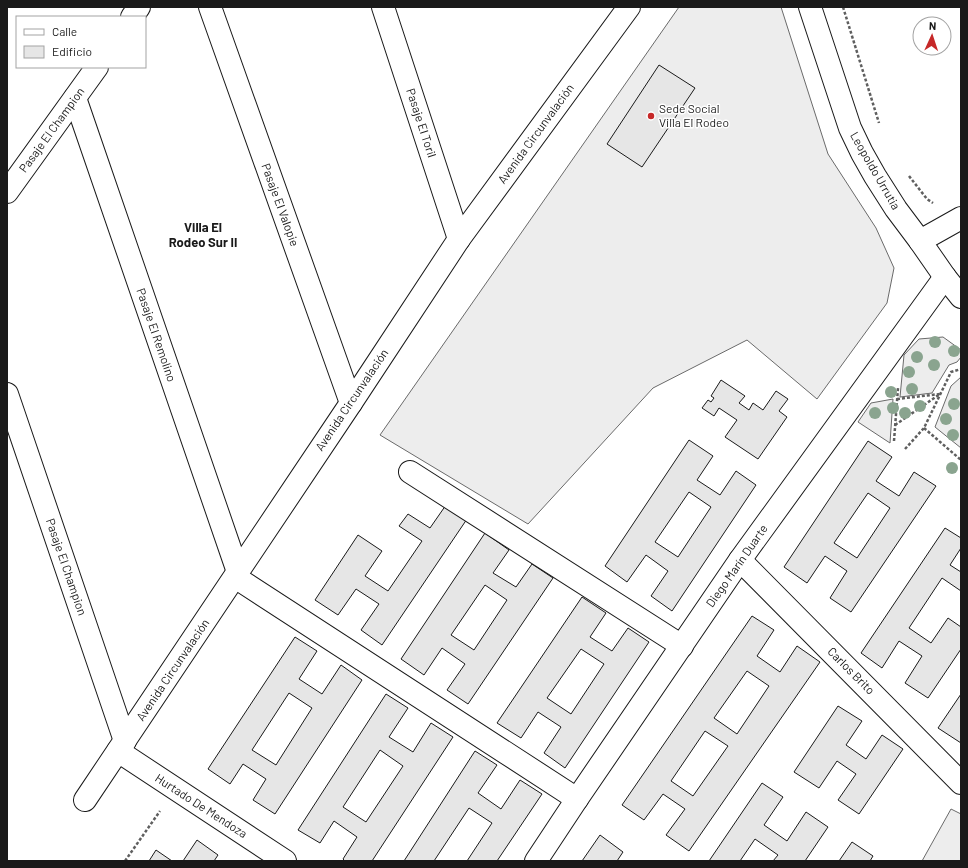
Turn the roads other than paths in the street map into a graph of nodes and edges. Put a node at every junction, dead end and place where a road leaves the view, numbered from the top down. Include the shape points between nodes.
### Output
1 (139, 7) edge
2 (210, 7) edge
3 (383, 7) edge
4 (629, 7) edge
5 (810, 7) edge
6 (133, 16) edge
7 (95, 68) edge
8 (75, 98) junction
9 (7, 192) edge
10 (955, 222) edge
11 (459, 239) junction
12 (920, 241) junction
13 (945, 277) junction
14 (961, 297) edge
15 (7, 394) edge
16 (351, 403) junction
17 (410, 472) dead end
18 (740, 560) junction
19 (236, 575) junction
20 (682, 646) junction
21 (122, 746) junction
22 (961, 783) edge
23 (85, 800) dead end
24 (577, 800) junction
25 (285, 861) edge
26 (536, 861) edge

1 - 6 street
2 - 16 street, Pasaje El Valopie
3 - 11 street, Pasaje El Toril
4 - 11 street, Avenida Circunvalación
5 - 12 street, Leopoldo Urrutia via 850,128 896,210
7 - 8 street, Pasaje El Champion
8 - 9 street, Pasaje El Champion
8 - 19 street, Pasaje El Remolino
10 - 12 street
11 - 16 street, Avenida Circunvalación
12 - 13 street, Leopoldo Urrutia
13 - 14 street, Leopoldo Urrutia
13 - 18 street, Diego Marín Duarte
15 - 21 street, Pasaje El Champion
16 - 19 street, Avenida Circunvalación
17 - 20 street
18 - 20 street, Diego Marín Duarte
18 - 22 street, Carlos Brito
19 - 21 street, Avenida Circunvalación
19 - 24 street
20 - 24 street, Diego Marín Duarte
21 - 23 street, Avenida Circunvalación
21 - 25 street, Hurtado De Mendoza via 176,789
24 - 26 street, Diego Marín Duarte

